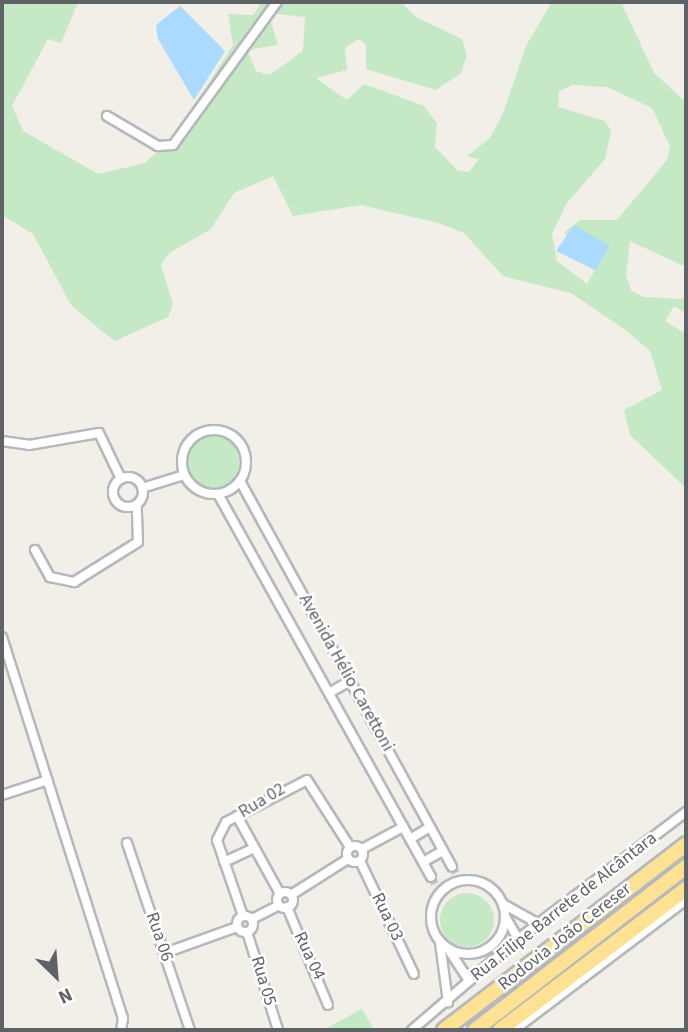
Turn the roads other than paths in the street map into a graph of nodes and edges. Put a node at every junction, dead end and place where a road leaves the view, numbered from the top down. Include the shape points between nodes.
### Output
1 (277, 2) edge
2 (107, 116) dead end
3 (2, 441) edge
4 (184, 475) junction
5 (121, 479) junction
6 (240, 481) junction
7 (142, 488) junction
8 (218, 494) junction
9 (137, 505) junction
10 (35, 550) dead end
11 (2, 637) edge
12 (350, 681) junction
13 (329, 693) junction
14 (48, 780) junction
15 (2, 795) edge
16 (686, 813) edge
17 (237, 816) junction
18 (403, 827) junction
19 (430, 827) junction
20 (410, 839) junction
21 (127, 844) dead end
22 (686, 844) edge
23 (350, 847) junction
24 (254, 848) junction
25 (362, 849) junction
26 (443, 851) junction
27 (348, 859) junction
28 (360, 861) junction
29 (224, 862) junction
30 (423, 862) junction
31 (452, 866) tunnel mouth
32 (686, 867) edge
33 (431, 877) tunnel mouth
34 (686, 889) edge
35 (280, 894) junction
36 (291, 895) junction
37 (686, 900) edge
38 (502, 903) junction
39 (283, 906) junction
40 (247, 918) junction
41 (506, 918) junction
42 (539, 924) junction
43 (237, 927) junction
44 (247, 932) junction
45 (518, 939) junction
46 (440, 943) junction
47 (449, 950) junction
48 (165, 953) junction
49 (414, 974) dead end
50 (469, 981) junction
51 (447, 1003) junction
52 (328, 1005) dead end
53 (121, 1030) edge
54 (190, 1030) edge
55 (278, 1030) edge
56 (412, 1030) edge
57 (444, 1030) edge
58 (475, 1030) edge
59 (500, 1030) edge
60 (514, 1030) edge

1 - 2 street via 173,145 158,146
3 - 5 street via 29,444 99,433
4 - 6 street via 186,445 212,429 232,435 244,451
4 - 7 street
4 - 8 street via 198,490
5 - 7 street via 131,478
5 - 9 street via 114,487 116,501
6 - 8 street
6 - 12 street, Avenida Hélio Carettoni
7 - 9 street
8 - 13 street, Avenida Hélio Carettoni
9 - 10 street via 138,542 74,582 50,577
11 - 14 street
12 - 13 street
12 - 19 street, Avenida Hélio Carettoni
13 - 18 street, Avenida Hélio Carettoni
14 - 15 street
14 - 53 street via 123,1018
16 - 42 street, Rua Filipe Barrete de Alcântara
17 - 23 street, Rua 02 via 296,780 309,781
17 - 24 street
17 - 29 street, Rua 02 via 218,831
18 - 20 street, Avenida Hélio Carettoni
18 - 25 street
19 - 20 street
19 - 26 street, Avenida Hélio Carettoni
20 - 30 street, Avenida Hélio Carettoni
21 - 48 street, Rua 06
22 - 57 highway, Rodovia João Cereser
23 - 25 street
23 - 27 street
24 - 29 street
24 - 35 street
25 - 28 street
26 - 30 street
26 - 31 street, Avenida Hélio Carettoni
27 - 28 street
27 - 36 street
28 - 49 street, Rua 03
29 - 40 street
30 - 33 street, Avenida Hélio Carettoni
32 - 58 highway, Rodovia João Cereser
34 - 59 highway
35 - 36 street
35 - 39 street
36 - 39 street
37 - 60 street
38 - 41 street
38 - 42 street
38 - 46 street via 484,883 460,878 439,890 431,922
39 - 40 street
39 - 52 street, Rua 04
40 - 43 street
40 - 44 street
41 - 45 street
41 - 47 street via 491,947 471,955
42 - 45 street, Rua Filipe Barrete de Alcântara
43 - 44 street
43 - 48 street
44 - 55 street, Rua 05
45 - 50 street, Rua Filipe Barrete de Alcântara
46 - 47 street
46 - 51 street
47 - 50 street
48 - 54 street, Rua 06
50 - 51 street, Rua Filipe Barrete de Alcântara
51 - 56 street, Rua Filipe Barrete de Alcântara

